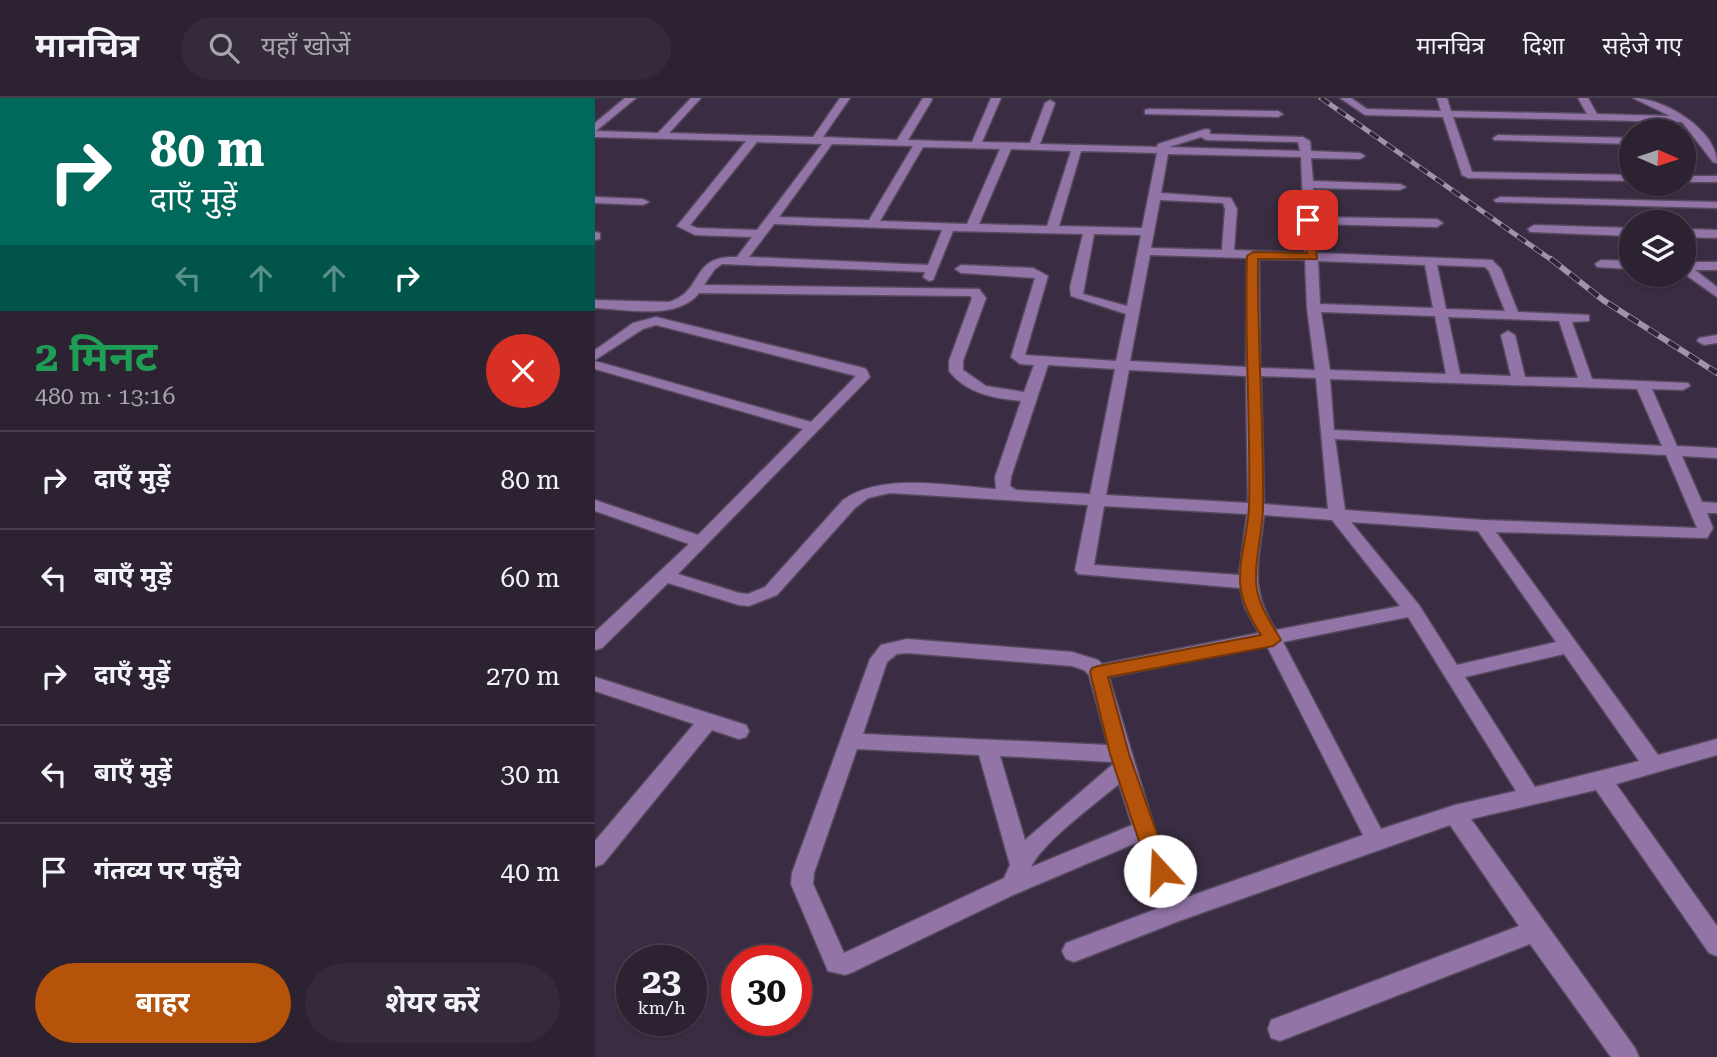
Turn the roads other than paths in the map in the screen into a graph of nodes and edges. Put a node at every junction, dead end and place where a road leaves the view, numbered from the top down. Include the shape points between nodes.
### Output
1 (631, 98) edge
2 (696, 98) edge
3 (845, 98) edge
4 (996, 98) edge
5 (1151, 98) edge
6 (1345, 98) edge
7 (1442, 98) edge
8 (1583, 98) edge
9 (1638, 98) edge
10 (927, 100) dead end
11 (1216, 100) dead end
12 (1050, 103) dead end
13 (1149, 112) junction
14 (1209, 113) junction
15 (1278, 114) dead end
16 (1447, 115) junction
17 (1594, 117) junction
18 (1685, 119) joint
19 (1147, 124) dead end
20 (595, 128) edge
21 (1696, 132) edge
22 (595, 134) edge
23 (662, 135) junction
24 (755, 137) junction
25 (1498, 138) dead end
26 (823, 139) junction
27 (1206, 141) junction
28 (1619, 141) edge
29 (901, 142) junction
30 (1696, 142) edge
31 (1704, 142) junction
32 (920, 143) junction
33 (1717, 143) edge
34 (976, 144) junction
35 (1007, 146) junction
36 (1034, 146) junction
37 (1077, 148) junction
38 (1148, 150) junction
39 (1163, 151) junction
40 (1306, 155) junction
41 (1360, 156) dead end
42 (1717, 160) edge
43 (1619, 178) edge
44 (1696, 179) edge
45 (1717, 179) edge
46 (1307, 184) junction
47 (1400, 187) dead end
48 (1154, 196) junction
49 (595, 200) edge
50 (1500, 200) dead end
51 (643, 202) dead end
52 (1717, 205) edge
53 (772, 219) junction
54 (1308, 220) junction
55 (873, 223) junction
56 (1437, 223) dead end
57 (949, 227) junction
58 (972, 227) junction
59 (1534, 229) dead end
60 (1052, 230) junction
61 (1089, 232) junction
62 (1147, 232) junction
63 (1619, 232) edge
64 (1696, 233) edge
65 (760, 234) junction
66 (1717, 234) edge
67 (1145, 251) junction
68 (1228, 254) junction
69 (1253, 256) junction
70 (1313, 256) junction
71 (1430, 260) junction
72 (740, 261) junction
73 (1601, 264) dead end
74 (1619, 265) edge
75 (1696, 266) edge
76 (1717, 266) edge
77 (933, 269) junction
78 (961, 270) dead end
79 (1696, 276) edge
80 (695, 289) junction
81 (922, 292) junction
82 (1717, 293) edge
83 (595, 304) edge
84 (1314, 308) junction
85 (1134, 312) junction
86 (1441, 315) junction
87 (1513, 316) junction
88 (1564, 317) junction
89 (1584, 318) dead end
90 (1508, 335) dead end
91 (595, 356) edge
92 (1042, 361) junction
93 (1125, 364) junction
94 (595, 365) edge
95 (1255, 372) junction
96 (1323, 374) junction
97 (1454, 379) junction
98 (1519, 381) junction
99 (1587, 384) junction
100 (1643, 385) junction
101 (1683, 386) dead end
102 (1030, 397) junction
103 (813, 427) junction
104 (1327, 434) junction
105 (1671, 450) junction
106 (1717, 453) edge
107 (1013, 495) junction
108 (1097, 501) junction
109 (595, 505) edge
110 (1696, 507) junction
111 (1717, 508) edge
112 (1256, 509) junction
113 (1337, 515) junction
114 (1483, 526) junction
115 (701, 542) junction
116 (664, 576) junction
117 (1248, 582) junction
118 (1413, 610) junction
119 (1273, 640) junction
120 (595, 643) edge
121 (1568, 646) junction
122 (1098, 672) junction
123 (1453, 673) junction
124 (595, 684) edge
125 (708, 721) junction
126 (739, 731) dead end
127 (849, 741) junction
128 (1716, 747) edge
129 (987, 748) junction
130 (1122, 760) junction
131 (1653, 765) junction
132 (1601, 780) junction
133 (1530, 796) junction
134 (1455, 814) junction
135 (1144, 830) junction
136 (1376, 840) junction
137 (595, 857) edge
138 (1021, 865) junction
139 (1012, 885) junction
140 (1175, 912) junction
141 (1535, 932) junction
142 (1717, 945) edge
143 (1074, 951) dead end
144 (1280, 1030) dead end
145 (1626, 1057) edge

1 - 20 street
2 - 23 street
3 - 26 street
4 - 34 street
5 - 13 street
6 - 16 street via 1366,112
7 - 16 street
8 - 17 street
9 - 18 street
10 - 29 street
11 - 14 street
12 - 36 street
13 - 14 street
13 - 19 street
14 - 15 street
14 - 27 street via 1205,116
16 - 17 street via 1524,112
16 - 43 street via 1468,175
17 - 18 street
21 - 31 street
22 - 23 street
23 - 24 street
24 - 26 street
24 - 65 street via 684,226 695,231
25 - 28 street
26 - 29 street
26 - 53 street
27 - 38 street
27 - 39 street
27 - 40 street via 1302,139
29 - 32 street
30 - 31 street
31 - 33 street
31 - 42 street
32 - 34 street
32 - 55 street
34 - 35 street
35 - 36 street
35 - 58 street
36 - 37 street
37 - 38 street
37 - 60 street
38 - 39 street
39 - 48 street
40 - 41 street
40 - 46 street
44 - 45 street
46 - 47 street
46 - 54 street
48 - 62 street
48 - 68 street via 1227,200 1231,209
49 - 51 street
50 - 52 street
53 - 55 street
53 - 65 street
54 - 56 street
54 - 70 street
55 - 57 street
57 - 58 street
57 - 77 street
58 - 60 street
59 - 63 street
60 - 61 street
61 - 62 street
61 - 85 street via 1077,296
62 - 67 street
64 - 66 street
65 - 72 street
67 - 68 street
67 - 85 street
68 - 69 street
69 - 70 street
69 - 95 street
70 - 71 street
70 - 84 street
71 - 86 street
71 - 87 street via 1493,266
72 - 77 street
72 - 80 street via 715,262
73 - 74 street
75 - 76 street
77 - 81 street
78 - 92 street via 1042,276 1018,357
79 - 82 street
80 - 81 street
80 - 83 street via 689,298 669,306
81 - 102 street via 978,294 956,371 987,393
84 - 86 street
84 - 96 street
85 - 93 street
86 - 87 street
86 - 97 street
87 - 88 street
88 - 89 street
88 - 99 street
90 - 98 street
91 - 103 street via 638,326 656,321 861,372 858,384
92 - 93 street
92 - 102 street
93 - 95 street
93 - 108 street
94 - 103 street
95 - 96 street
95 - 112 street
96 - 97 street
96 - 104 street
97 - 98 street
98 - 99 street
99 - 100 street
100 - 101 street
100 - 105 street
102 - 107 street via 1001,485
103 - 115 street
104 - 105 street
104 - 113 street
105 - 106 street
105 - 110 street
107 - 108 street
107 - 116 street via 890,488 863,494 771,591 749,600
108 - 112 street
108 - 117 street via 1084,570
109 - 115 street
110 - 111 street
110 - 114 street via 1706,528 1701,534
112 - 113 street
112 - 117 street
113 - 114 street
113 - 118 street
114 - 121 street
115 - 116 street
116 - 120 street
117 - 119 street via 1254,610
118 - 119 street
118 - 123 street
119 - 122 street
119 - 136 street
121 - 123 street
121 - 131 street
122 - 127 street via 1072,659 893,646 879,659
122 - 130 street
123 - 133 street
124 - 125 street
125 - 126 street
125 - 137 street
127 - 129 street
127 - 139 street via 801,884 836,963 845,964
128 - 131 street
129 - 130 street
129 - 138 street
130 - 135 street
130 - 138 street via 1027,852
131 - 132 street
132 - 133 street
132 - 142 street
133 - 134 street
134 - 136 street
134 - 141 street
135 - 139 street
135 - 140 street
136 - 140 street
138 - 139 street
140 - 143 street
141 - 144 street
141 - 145 street

